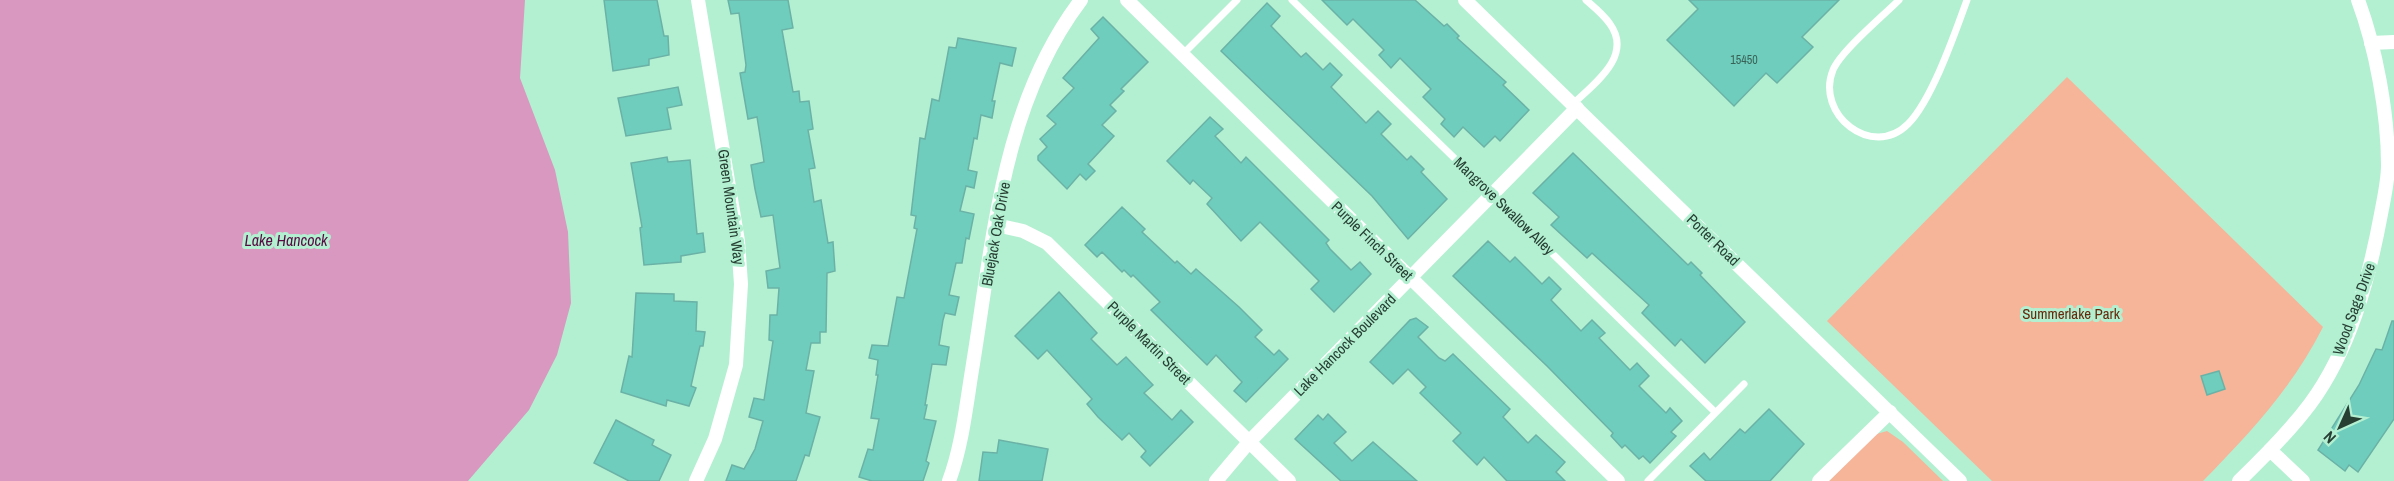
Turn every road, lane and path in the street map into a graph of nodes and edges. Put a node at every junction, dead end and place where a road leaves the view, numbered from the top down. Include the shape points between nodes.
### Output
1 (698, 0) edge
2 (1081, 0) edge
3 (1127, 0) edge
4 (1237, 0) edge
5 (1292, 0) edge
6 (1465, 0) edge
7 (1586, 0) edge
8 (1899, 0) edge
9 (1967, 0) edge
10 (2358, 0) edge
11 (2394, 42) edge
12 (2371, 44) junction
13 (1182, 55) junction
14 (1575, 106) junction
15 (2391, 165) edge
16 (1491, 194) junction
17 (996, 225) junction
18 (1410, 278) junction
19 (1744, 384) dead end
20 (1715, 412) junction
21 (1890, 412) junction
22 (1249, 442) junction
23 (2270, 450) junction
24 (696, 481) edge
25 (949, 481) edge
26 (1216, 481) edge
27 (1289, 481) edge
28 (1618, 481) edge
29 (1648, 481) edge
30 (1819, 481) edge
31 (1960, 481) edge
32 (2239, 481) edge
33 (2302, 481) edge

1 - 24 street, Green Mountain Way via 738,241 741,284 736,365 714,440
2 - 17 street, Bluejack Oak Drive via 1045,57 1030,90 1016,131
3 - 13 street, Purple Finch Street
4 - 13 lane
5 - 16 lane, Mangrove Swallow Alley
6 - 14 street, Porter Road
7 - 14 lane via 1610,24 1619,44 1616,59
8 - 9 lane via 1840,59 1830,78 1829,93 1836,112 1848,126 1866,135 1890,135 1915,116
10 - 12 street, Wood Sage Drive
11 - 12 street
12 - 15 street, Wood Sage Drive
13 - 18 street, Purple Finch Street
14 - 16 street, Lake Hancock Boulevard
14 - 21 street, Porter Road
15 - 23 street, Wood Sage Drive via 2372,266 2353,320 2311,403
16 - 18 street, Lake Hancock Boulevard
16 - 20 lane, Mangrove Swallow Alley
17 - 22 street, Purple Martin Street via 1023,231 1047,243
17 - 25 street, Bluejack Oak Drive via 962,432
18 - 22 street, Lake Hancock Boulevard
18 - 28 street, Purple Finch Street
19 - 20 lane
20 - 29 lane
21 - 30 street
21 - 31 street, Porter Road
22 - 26 street, Lake Hancock Boulevard
22 - 27 street, Purple Martin Street
23 - 32 street, Wood Sage Drive
23 - 33 street

